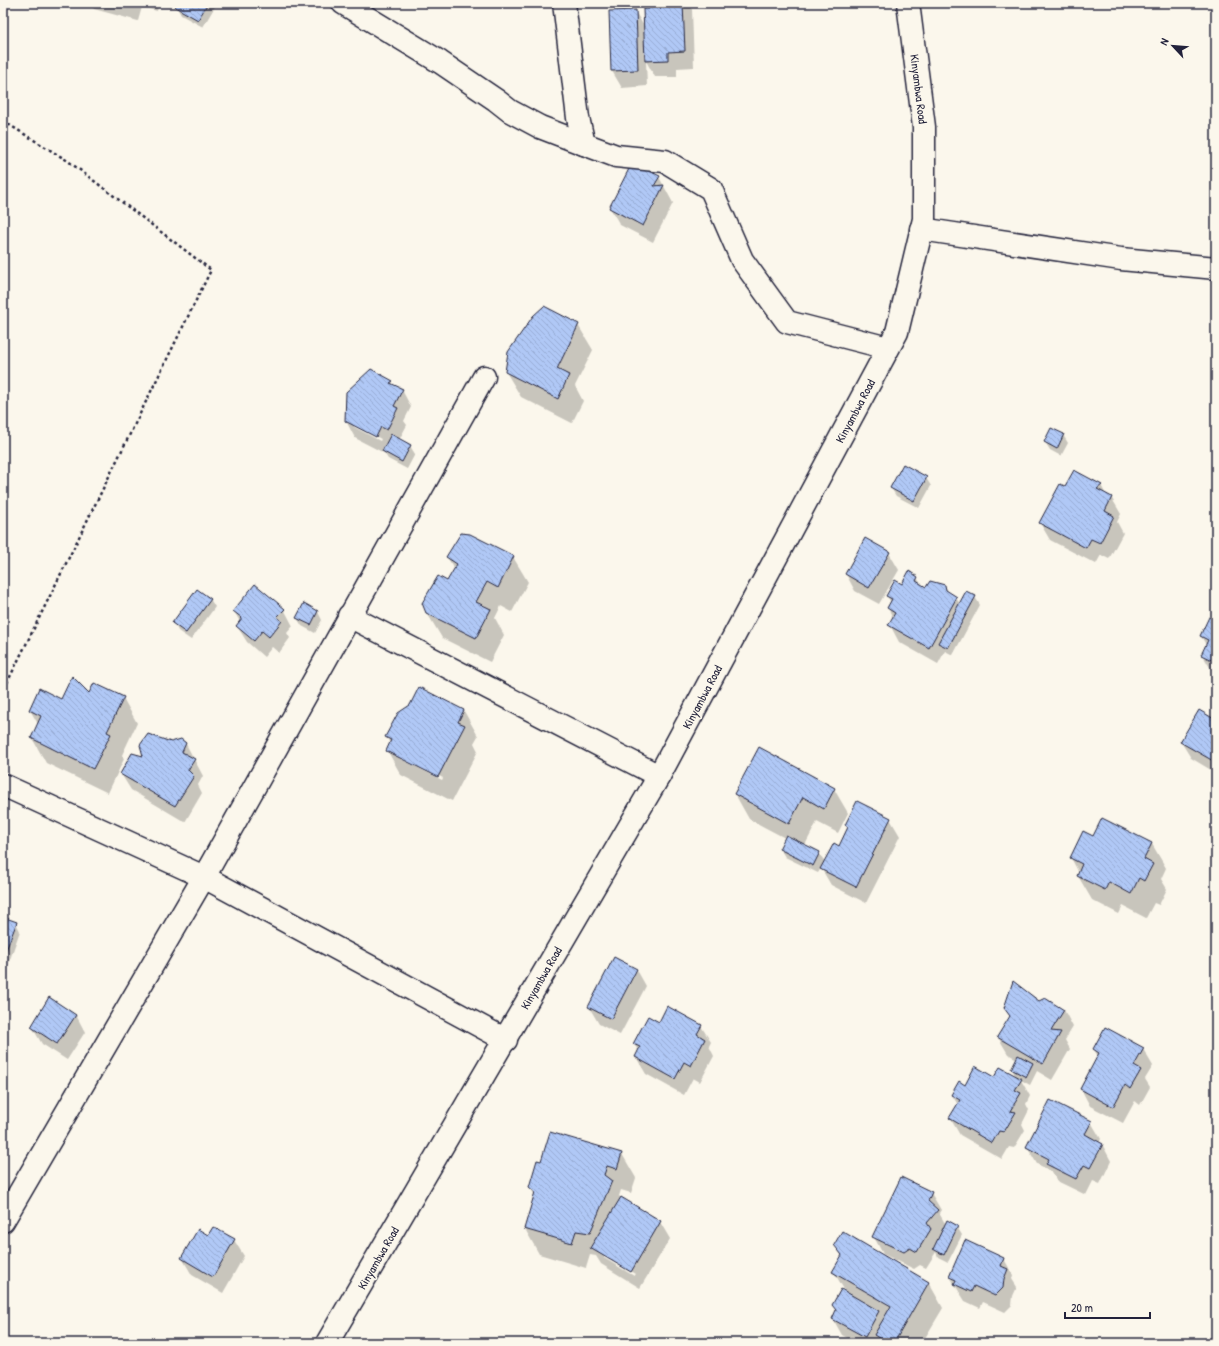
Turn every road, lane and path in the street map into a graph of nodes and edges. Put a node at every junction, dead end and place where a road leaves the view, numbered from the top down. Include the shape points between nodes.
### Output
1 (344, 3) edge
2 (564, 3) edge
3 (908, 3) edge
4 (3, 121) edge
5 (584, 144) junction
6 (921, 230) junction
7 (1216, 268) edge
8 (888, 348) junction
9 (484, 377) dead end
10 (349, 616) junction
11 (3, 691) edge
12 (659, 776) junction
13 (3, 785) edge
14 (204, 877) junction
15 (506, 1040) junction
16 (3, 1221) edge
17 (327, 1343) edge

1 - 5 street via 440,62 510,111 540,127
2 - 5 street via 578,118
3 - 6 street, Kinyambwa Road via 924,127 924,219
4 - 11 path via 68,161 211,270
5 - 8 street via 616,156 665,161 711,189 742,260 787,322
6 - 7 street via 1122,259
6 - 8 street, Kinyambwa Road via 897,332
8 - 12 street, Kinyambwa Road
9 - 10 street
10 - 12 street
10 - 14 street
12 - 15 street, Kinyambwa Road
13 - 14 street
14 - 15 street
14 - 16 street
15 - 17 street, Kinyambwa Road

